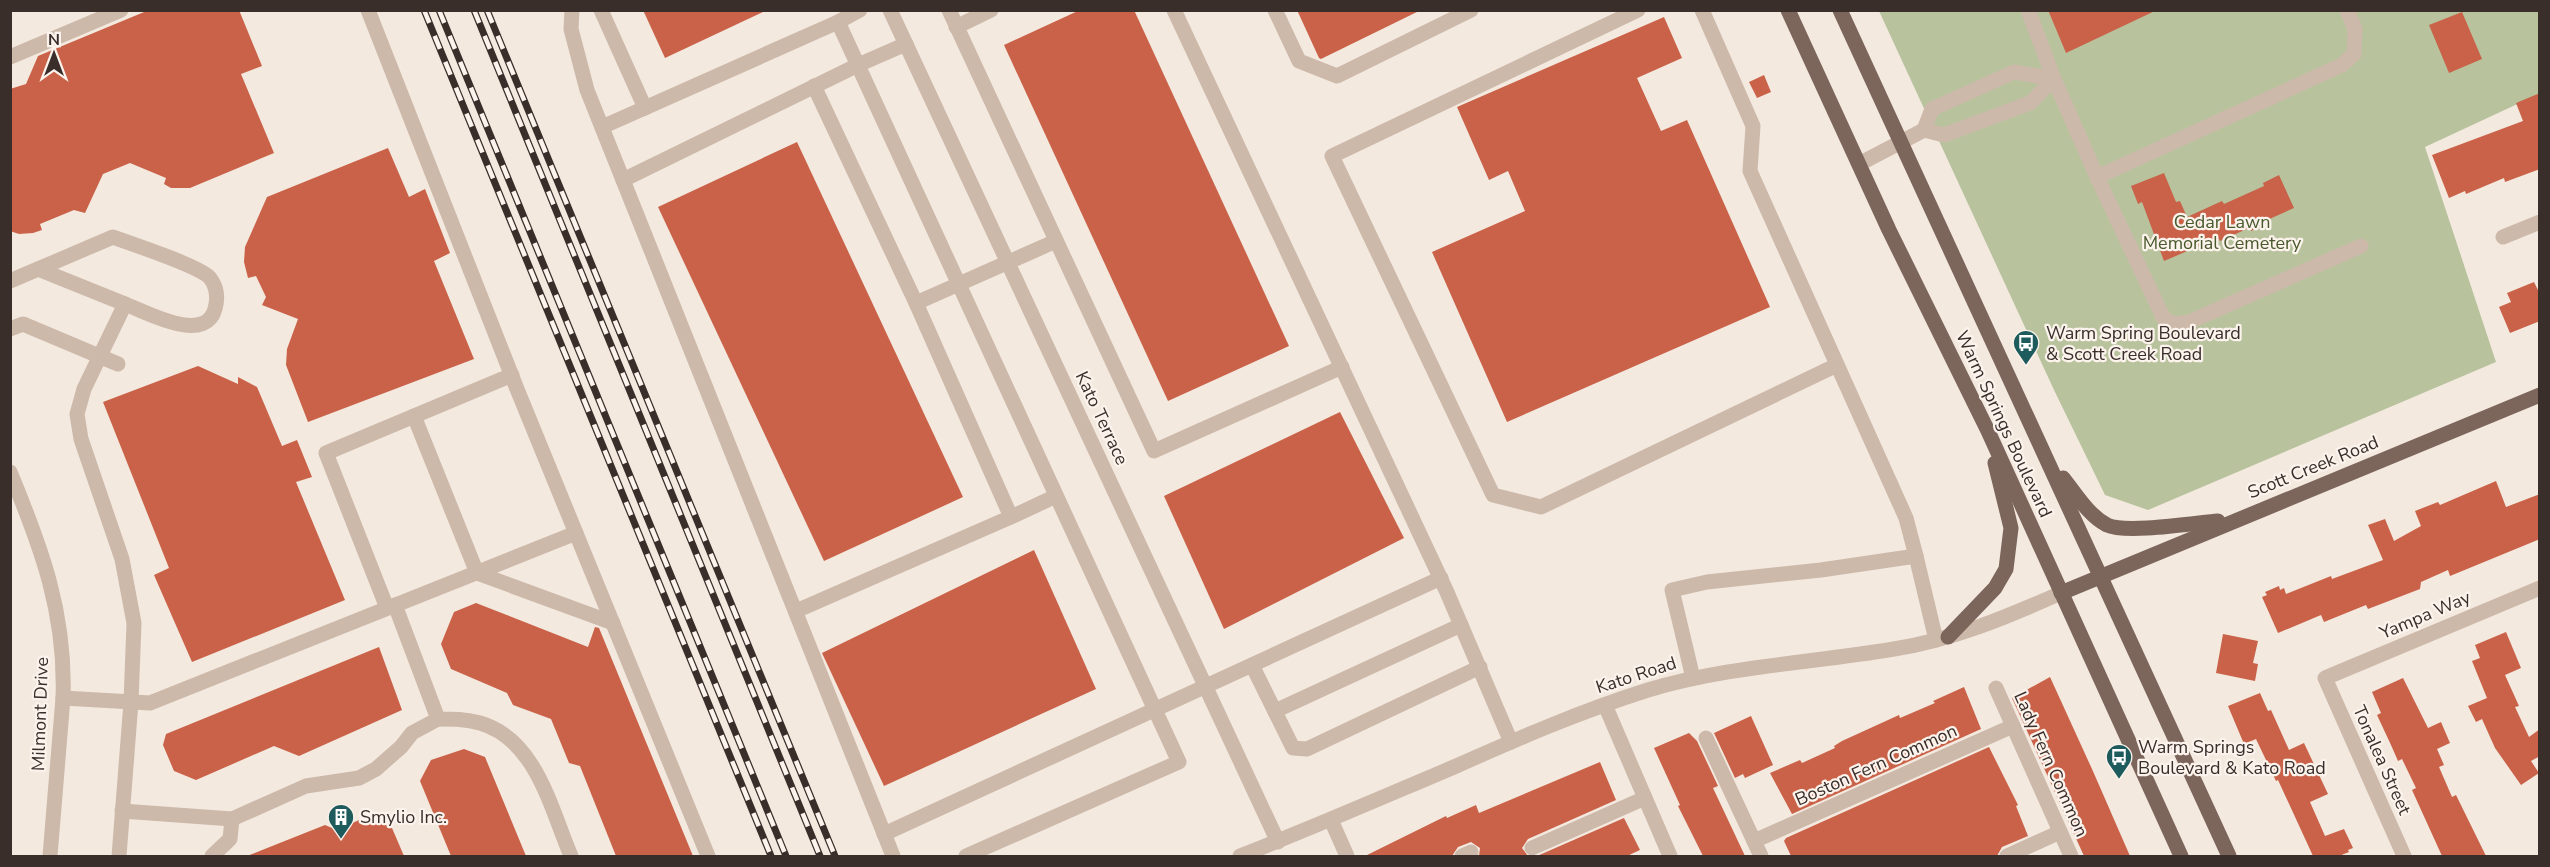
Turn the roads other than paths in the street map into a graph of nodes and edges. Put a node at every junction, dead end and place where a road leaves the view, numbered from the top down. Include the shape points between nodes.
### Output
1 (121, 10) edge
2 (368, 10) edge
3 (572, 10) edge
4 (601, 10) edge
5 (860, 10) edge
6 (890, 10) edge
7 (949, 10) edge
8 (991, 10) edge
9 (1174, 10) edge
10 (1275, 10) edge
11 (1471, 10) edge
12 (1638, 10) edge
13 (1702, 10) edge
14 (1788, 10) edge
15 (1840, 10) edge
16 (2028, 10) edge
17 (2347, 10) edge
18 (838, 22) junction
19 (956, 27) junction
20 (906, 44) junction
21 (10, 57) edge
22 (858, 65) junction
23 (2054, 79) junction
24 (814, 86) junction
25 (645, 108) junction
26 (602, 127) junction
27 (1924, 130) junction
28 (1899, 143) junction
29 (1859, 164) junction
30 (2097, 177) junction
31 (623, 180) junction
32 (2540, 222) edge
33 (2503, 237) dead end
34 (1056, 242) junction
35 (2361, 246) dead end
36 (1008, 262) junction
37 (38, 269) junction
38 (10, 280) edge
39 (959, 285) junction
40 (916, 303) junction
41 (125, 304) junction
42 (10, 329) edge
43 (99, 357) junction
44 (118, 364) dead end
45 (1837, 365) junction
46 (1342, 367) junction
47 (512, 375) junction
48 (2540, 395) edge
49 (414, 416) junction
50 (1988, 431) junction
51 (2047, 458) junction
52 (10, 472) edge
53 (1056, 496) junction
54 (16, 503) edge
55 (1011, 517) junction
56 (2233, 520) junction
57 (576, 533) junction
58 (1917, 556) junction
59 (477, 573) junction
60 (2102, 576) junction
61 (1441, 578) junction
62 (2061, 593) junction
63 (2538, 594) edge
64 (391, 607) junction
65 (796, 610) junction
66 (613, 623) junction
67 (1461, 625) junction
68 (1942, 639) junction
69 (1252, 665) junction
70 (1480, 667) junction
71 (1693, 678) junction
72 (2325, 678) joint
73 (1206, 686) junction
74 (1996, 688) dead end
75 (63, 698) junction
76 (131, 702) junction
77 (1605, 705) junction
78 (1154, 710) junction
79 (1275, 711) junction
80 (438, 719) junction
81 (2013, 726) junction
82 (1706, 738) dead end
83 (1511, 742) junction
84 (1645, 798) junction
85 (123, 811) junction
86 (232, 819) junction
87 (1331, 820) junction
88 (2060, 832) junction
89 (884, 834) junction
90 (1754, 841) junction
91 (1278, 842) junction
92 (1532, 848) dead end
93 (50, 856) edge
94 (119, 856) edge
95 (212, 856) edge
96 (571, 856) edge
97 (708, 856) edge
98 (893, 856) edge
99 (966, 856) edge
100 (1240, 856) edge
101 (1347, 856) edge
102 (1670, 856) edge
103 (1761, 856) edge
104 (2007, 856) edge
105 (2071, 856) edge
106 (2181, 856) edge
107 (2229, 856) edge
108 (2404, 856) edge

1 - 21 street
2 - 47 street
3 - 26 street via 571,29 587,90
4 - 25 street
5 - 18 street
6 - 20 street, Kato Terrace
7 - 19 street
8 - 19 street
9 - 46 street
10 - 11 street via 1299,61 1337,76
12 - 45 street via 1332,156 1493,495 1541,507
13 - 45 street via 1753,126 1750,171
14 - 29 main road, Warm Springs Boulevard
15 - 28 main road, Warm Springs Boulevard
16 - 23 street
17 - 30 street via 2355,29 2354,54 2342,65
18 - 22 street
18 - 25 street
19 - 34 street
20 - 22 street
20 - 36 street, Kato Terrace
22 - 24 street
22 - 39 street
23 - 27 street via 2030,103 1944,135
23 - 27 street via 2014,72 1932,109
23 - 30 street
24 - 31 street
24 - 40 street
25 - 26 street
26 - 31 street
27 - 28 street
28 - 29 street
28 - 51 main road, Warm Springs Boulevard
29 - 50 main road, Warm Springs Boulevard
30 - 35 street via 2164,319 2175,324 2208,314
31 - 65 street
32 - 33 street
34 - 36 street
34 - 46 street via 1154,451
36 - 39 street
36 - 73 street, Kato Terrace
37 - 38 street
37 - 41 street
37 - 41 street via 113,237 194,268 209,277 217,292 214,311 194,326 180,325
39 - 40 street
39 - 53 street
40 - 55 street
41 - 43 street
42 - 43 street via 23,324
43 - 44 street
43 - 76 street via 77,414 81,439 122,559 132,612
45 - 58 street via 1906,518
46 - 61 street
47 - 49 street
47 - 57 street
48 - 56 main road, Scott Creek Road
49 - 59 street
49 - 64 street via 326,453
50 - 62 main road, Warm Springs Boulevard
50 - 68 main road via 2011,528 2006,568 1995,588
51 - 56 main road via 2092,514 2109,526 2140,528
51 - 60 main road, Warm Springs Boulevard
52 - 54 street, Milmont Drive
53 - 55 street
53 - 78 street
54 - 75 street, Milmont Drive via 48,572 60,618
55 - 65 street
56 - 60 main road, Scott Creek Road
57 - 59 street
57 - 66 street
58 - 68 street
58 - 71 street via 1707,582 1672,590
59 - 64 street
59 - 66 street
60 - 62 main road, Scott Creek Road
60 - 107 main road, Warm Springs Boulevard
61 - 67 street
61 - 69 street
62 - 68 street, Kato Road
62 - 106 main road, Warm Springs Boulevard
63 - 72 street, Yampa Way
64 - 76 street via 150,703
64 - 80 street
65 - 89 street
66 - 97 street
67 - 70 street
67 - 79 street
68 - 71 street, Kato Road
69 - 73 street
69 - 79 street
70 - 79 street via 1307,749 1293,748
70 - 83 street
71 - 77 street, Kato Road
72 - 108 street, Tonalea Street
73 - 78 street
73 - 91 street, Kato Terrace
74 - 81 street, Lady Fern Common
75 - 76 street
75 - 93 street, Milmont Drive
76 - 85 street
77 - 83 street, Kato Road
77 - 84 street
78 - 89 street
78 - 99 street via 1179,762
80 - 86 street via 412,733 402,747 359,778 306,786
80 - 96 street via 482,723 516,743 535,770
81 - 88 street, Lady Fern Common
81 - 90 street, Boston Fern Common
82 - 90 street
83 - 87 street, Kato Road
84 - 92 street
84 - 102 street
85 - 86 street
85 - 94 street
86 - 95 street via 230,839
87 - 91 street, Kato Road
87 - 101 street
88 - 104 street
88 - 105 street, Lady Fern Common
89 - 98 street
90 - 103 street
91 - 100 street, Kato Road

